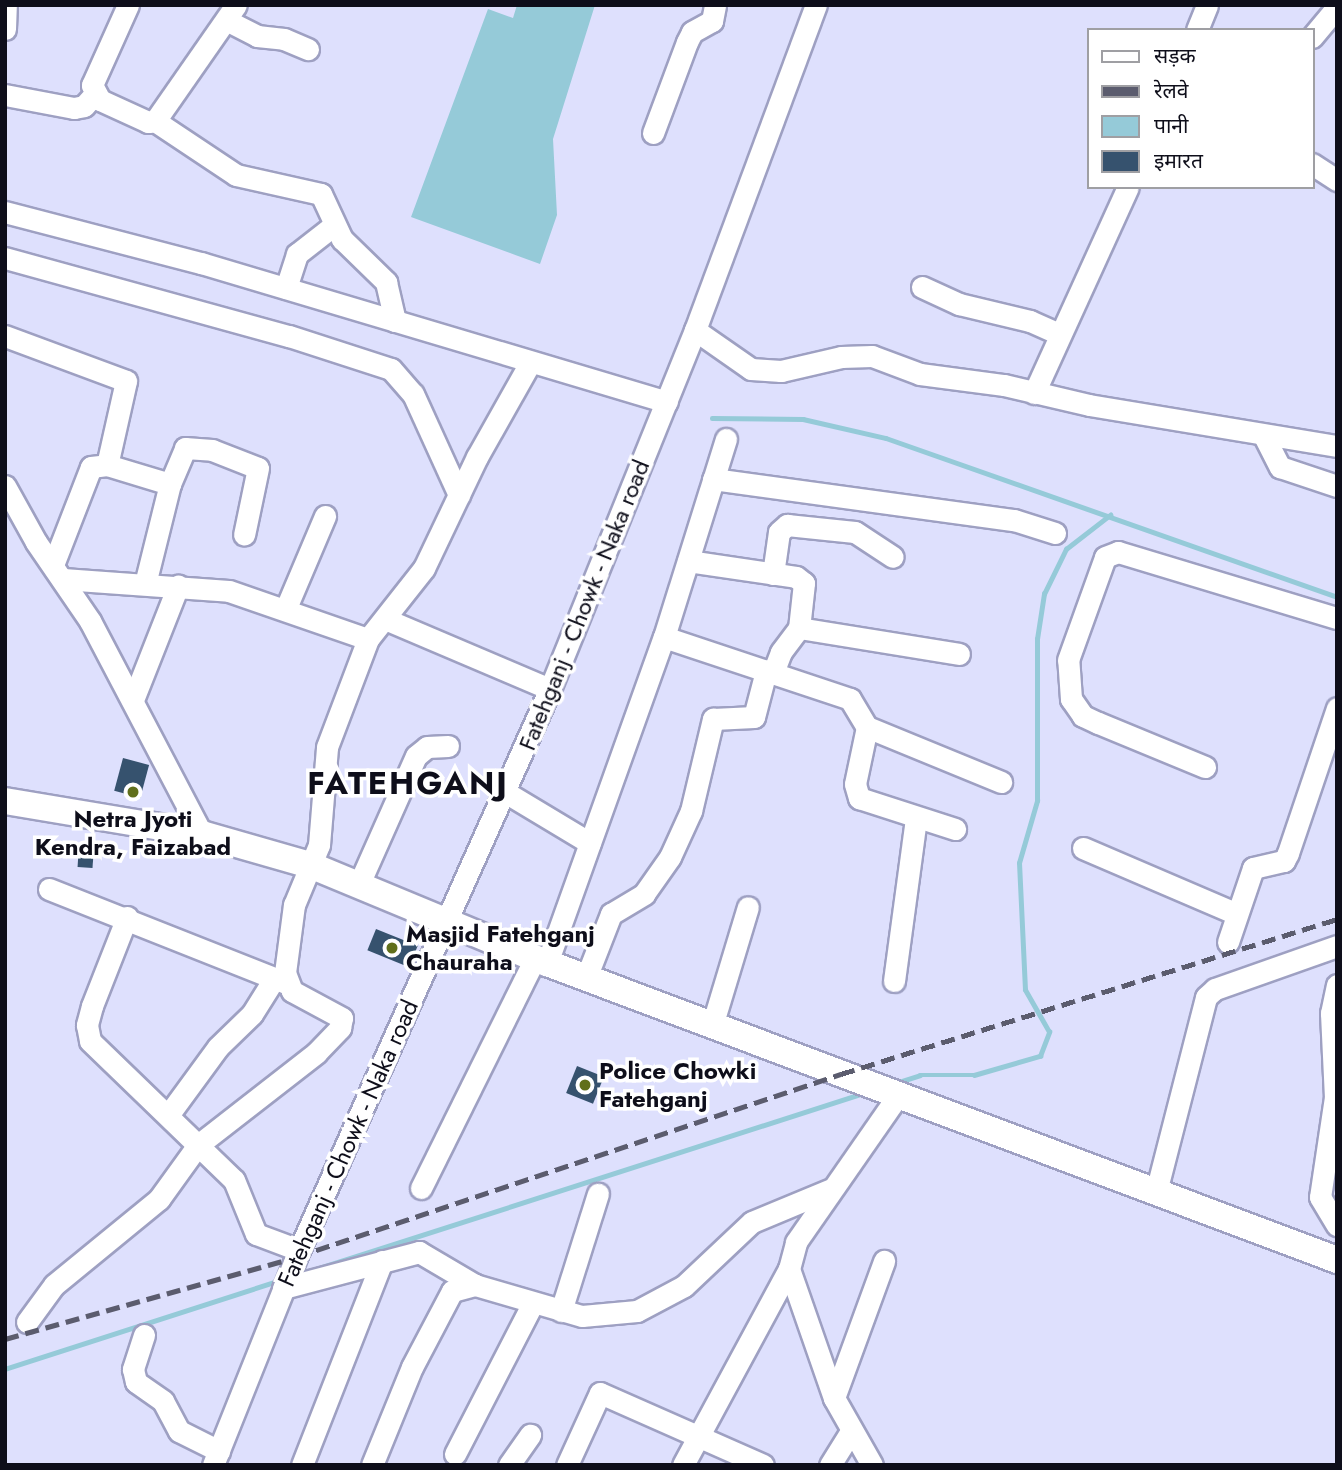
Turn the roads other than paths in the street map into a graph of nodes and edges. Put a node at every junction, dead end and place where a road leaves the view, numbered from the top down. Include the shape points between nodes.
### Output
1 (6, 5) edge
2 (128, 5) edge
3 (715, 5) edge
4 (816, 5) edge
5 (1207, 5) edge
6 (1337, 7) edge
7 (231, 13) edge
8 (1198, 28) edge
9 (5, 29) edge
10 (1314, 35) edge
11 (308, 49) dead end
12 (5, 95) edge
13 (94, 95) junction
14 (155, 121) junction
15 (653, 132) dead end
16 (1314, 165) edge
17 (1337, 180) edge
18 (1127, 189) edge
19 (5, 212) edge
20 (333, 226) junction
21 (6, 263) edge
22 (922, 287) dead end
23 (286, 288) junction
24 (395, 321) junction
25 (695, 330) junction
26 (1059, 334) junction
27 (5, 336) edge
28 (530, 363) junction
29 (1034, 393) junction
30 (667, 402) junction
31 (1264, 436) junction
32 (726, 439) dead end
33 (1337, 446) edge
34 (107, 465) junction
35 (713, 479) junction
36 (170, 484) junction
37 (5, 486) edge
38 (1337, 486) edge
39 (459, 495) junction
40 (325, 516) dead end
41 (1055, 533) dead end
42 (244, 535) dead end
43 (893, 557) dead end
44 (688, 561) junction
45 (58, 572) junction
46 (773, 574) junction
47 (145, 584) junction
48 (178, 586) junction
49 (286, 608) junction
50 (1337, 618) edge
51 (385, 619) junction
52 (799, 628) junction
53 (664, 638) junction
54 (368, 639) junction
55 (959, 654) dead end
56 (769, 672) junction
57 (550, 689) junction
58 (133, 700) junction
59 (1337, 708) edge
60 (867, 727) junction
61 (448, 746) dead end
62 (1205, 767) dead end
63 (1001, 782) dead end
64 (505, 792) junction
65 (5, 800) edge
66 (916, 818) junction
67 (956, 829) dead end
68 (202, 834) junction
69 (590, 843) junction
70 (1083, 848) dead end
71 (310, 865) junction
72 (359, 884) junction
73 (49, 889) dead end
74 (748, 907) dead end
75 (1235, 913) junction
76 (127, 917) junction
77 (447, 919) junction
78 (1228, 942) dead end
79 (1337, 946) edge
80 (541, 961) junction
81 (586, 978) junction
82 (279, 981) junction
83 (894, 981) dead end
84 (1337, 985) edge
85 (712, 1026) junction
86 (1336, 1088) edge
87 (885, 1090) junction
88 (169, 1114) junction
89 (198, 1144) junction
90 (421, 1188) dead end
91 (829, 1190) junction
92 (1156, 1192) junction
93 (598, 1194) dead end
94 (1337, 1225) edge
95 (1336, 1254) edge
96 (296, 1258) junction
97 (382, 1261) junction
98 (884, 1261) dead end
99 (789, 1269) junction
100 (475, 1285) junction
101 (283, 1288) junction
102 (533, 1303) junction
103 (561, 1311) junction
104 (27, 1322) dead end
105 (144, 1335) dead end
106 (834, 1398) junction
107 (851, 1432) junction
108 (530, 1434) dead end
109 (698, 1435) junction
110 (455, 1454) dead end
111 (216, 1458) edge
112 (302, 1465) edge
113 (372, 1465) edge
114 (509, 1465) edge
115 (567, 1465) edge
116 (683, 1465) edge
117 (762, 1465) edge
118 (830, 1465) edge
119 (872, 1465) edge

1 - 9 street
2 - 13 street via 98,65
3 - 15 street via 712,21 692,32 687,42
4 - 25 street, Fatehganj - Chowk - Naka road
5 - 8 street
6 - 10 street
7 - 11 street via 257,36 284,39
7 - 14 street
12 - 13 street via 75,108
13 - 14 street via 140,120
14 - 20 street via 236,175 321,194
16 - 17 street
18 - 26 street
19 - 23 street
20 - 23 street via 297,254
20 - 24 street via 386,282
21 - 39 street via 289,336 391,369 413,394
22 - 26 street via 959,304 1030,321
23 - 24 street
24 - 28 street
25 - 29 street via 751,369 781,371 859,355 920,374
25 - 30 street, Fatehganj - Chowk - Naka road
26 - 29 street
27 - 34 street via 126,381
28 - 30 street
28 - 39 street
29 - 31 street
30 - 57 street, Fatehganj - Chowk - Naka road
31 - 33 street
31 - 38 street via 1280,467
32 - 35 street
34 - 36 street
34 - 45 street via 86,471
35 - 41 street via 1014,520
35 - 44 street
36 - 42 street via 185,448 212,450 253,463 258,476
36 - 47 street
37 - 45 street
39 - 51 street via 424,568
40 - 49 street
43 - 46 street via 855,532 787,525 779,532
44 - 46 street
44 - 53 street
45 - 47 street
45 - 58 street
46 - 52 street via 804,583
47 - 48 street
48 - 49 street via 229,591
48 - 58 street
49 - 54 street
50 - 62 street via 1118,552 1105,557 1068,660 1071,699 1083,716
51 - 54 street
51 - 57 street
52 - 55 street
52 - 56 street
53 - 56 street
53 - 69 street
54 - 71 street via 327,747 322,767 323,825
56 - 60 street via 850,699
56 - 81 street via 754,717 713,719 691,811 670,857 644,894 611,914
57 - 64 street, Fatehganj - Chowk - Naka road
58 - 68 street
59 - 75 street via 1288,853 1284,861 1253,868
60 - 63 street
60 - 66 street via 855,791 867,803
61 - 72 street via 427,747 416,756
64 - 69 street
64 - 77 street, Fatehganj - Chowk - Naka road
65 - 68 main road
66 - 67 street
66 - 83 street
68 - 71 main road
69 - 80 street
70 - 75 street
71 - 72 main road
71 - 82 street via 294,905
72 - 77 main road
73 - 76 street
74 - 85 street
75 - 78 street
76 - 82 street
76 - 88 street via 92,1006 88,1034 97,1052
77 - 80 main road
77 - 96 street, Fatehganj - Chowk - Naka road
79 - 92 street via 1215,989 1206,997
80 - 81 main road
80 - 90 street
81 - 85 main road
82 - 88 street via 218,1047
82 - 89 street via 342,1018 340,1028 308,1060
84 - 86 street via 1331,1013
85 - 87 main road
86 - 94 street via 1320,1198
87 - 91 street
87 - 92 main road
88 - 89 street
89 - 96 street via 239,1188 256,1234
89 - 104 street via 159,1199 54,1285
91 - 99 street via 796,1242
91 - 103 street via 752,1222 663,1301 621,1315
92 - 95 main road
93 - 103 street
96 - 101 street, Fatehganj - Chowk - Naka road
97 - 100 street via 419,1252
97 - 101 street
97 - 112 street
98 - 106 street
99 - 106 street
99 - 109 street
100 - 102 street
100 - 113 street via 452,1291 442,1305
101 - 111 street, Fatehganj - Chowk - Naka road
102 - 103 street
102 - 110 street
105 - 111 street via 133,1369 136,1382 163,1401 179,1431
106 - 107 street
107 - 118 street
107 - 119 street
108 - 114 street
109 - 115 street via 600,1393
109 - 116 street
109 - 117 street

